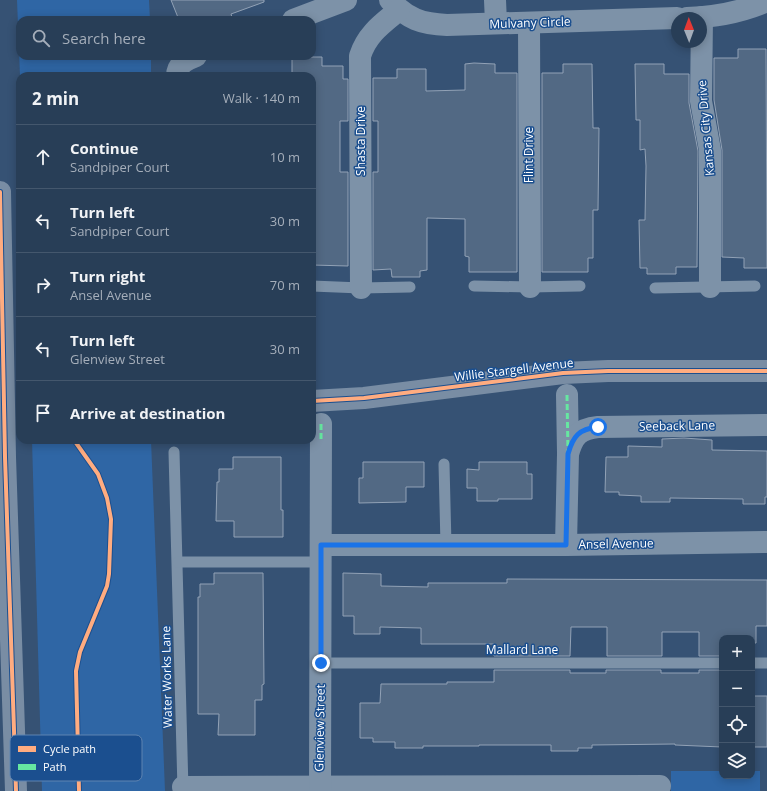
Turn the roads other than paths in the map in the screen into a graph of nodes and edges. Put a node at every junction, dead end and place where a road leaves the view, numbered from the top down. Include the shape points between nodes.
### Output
1 (346, 0) edge
2 (495, 0) edge
3 (767, 0) edge
4 (394, 5) edge
5 (707, 13) edge
6 (304, 16) edge
7 (671, 18) edge
8 (496, 23) junction
9 (529, 23) junction
10 (703, 48) edge
11 (186, 60) edge
12 (178, 72) edge
13 (0, 192) edge
14 (316, 286) edge
15 (474, 286) dead end
16 (580, 286) dead end
17 (755, 286) dead end
18 (410, 287) dead end
19 (530, 287) junction
20 (710, 287) junction
21 (361, 288) junction
22 (655, 288) dead end
23 (767, 371) edge
24 (8, 376) edge
25 (567, 396) dead end
26 (316, 401) edge
27 (767, 425) edge
28 (321, 433) dead end
29 (174, 452) dead end
30 (568, 454) junction
31 (2, 456) edge
32 (444, 464) dead end
33 (767, 542) edge
34 (446, 545) junction
35 (566, 545) junction
36 (321, 553) junction
37 (178, 562) junction
38 (321, 663) junction
39 (719, 663) edge
40 (755, 663) edge
41 (767, 663) edge
42 (14, 735) edge
43 (16, 781) edge
44 (660, 786) dead end
45 (183, 789) edge
46 (320, 789) edge
47 (554, 789) edge
48 (16, 791) edge

1 - 6 street
2 - 8 street
3 - 5 street via 753,7
4 - 8 street, Mulvany Circle via 414,19 430,24
4 - 21 street, Shasta Drive via 369,36 360,56
7 - 9 street, Mulvany Circle
8 - 9 street, Mulvany Circle
9 - 19 street, Flint Drive
10 - 20 street, Kansas City Drive via 701,102 710,150
11 - 12 street via 180,65
13 - 24 street
14 - 21 lane
15 - 19 lane
16 - 19 lane
17 - 20 lane
18 - 21 lane
20 - 22 lane
23 - 26 street, Willie Stargell Avenue via 563,373 371,397
24 - 31 street
25 - 30 street
27 - 30 street, Seeback Lane via 587,428 576,435
28 - 36 street, Glenview Street
29 - 37 lane, Water Works Lane
30 - 35 street
31 - 42 street
32 - 34 lane
33 - 35 street, Ansel Avenue
34 - 35 street, Ansel Avenue
34 - 36 street, Ansel Avenue
36 - 37 lane
36 - 38 street, Glenview Street
37 - 45 lane, Water Works Lane
38 - 39 lane, Mallard Lane
38 - 46 street, Glenview Street
40 - 41 lane
43 - 48 street
44 - 47 street
45 - 46 street
46 - 47 street

